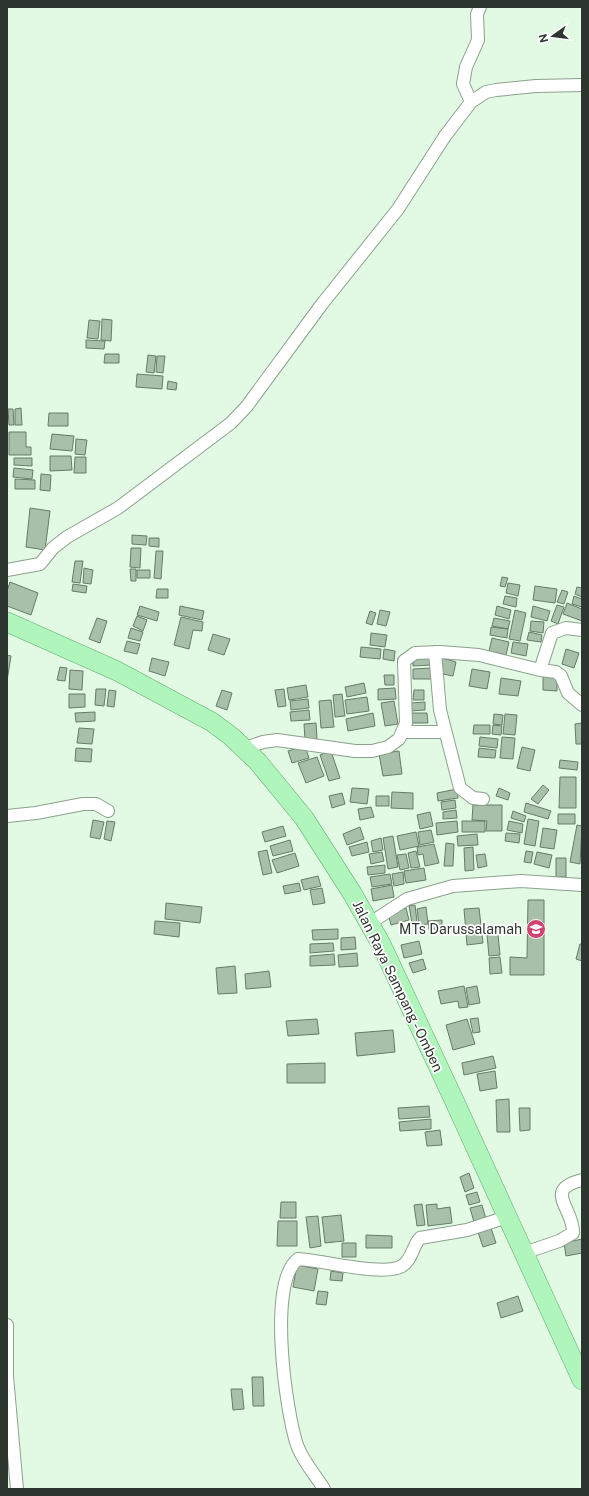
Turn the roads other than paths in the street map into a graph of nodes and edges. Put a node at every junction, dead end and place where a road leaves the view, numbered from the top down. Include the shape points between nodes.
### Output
1 (480, 7) edge
2 (582, 85) edge
3 (471, 102) junction
4 (7, 570) edge
5 (7, 622) edge
6 (582, 630) edge
7 (435, 652) junction
8 (540, 670) junction
9 (582, 705) edge
10 (402, 732) junction
11 (444, 732) junction
12 (245, 748) junction
13 (483, 799) dead end
14 (108, 812) dead end
15 (7, 816) edge
16 (582, 885) edge
17 (370, 923) junction
18 (582, 1180) edge
19 (506, 1217) junction
20 (524, 1253) junction
21 (7, 1325) edge
22 (582, 1380) edge
23 (17, 1489) edge
24 (324, 1489) edge

1 - 3 street via 477,14 478,40 466,67 463,84
2 - 3 street via 496,90 486,92
3 - 4 street via 445,136 398,209 322,304 247,406 231,423 118,508 67,537 53,548 40,564
5 - 12 main road, Jalan Raya Sampang - Omben via 117,671 190,709
6 - 8 street via 566,628 552,633
7 - 8 street via 479,655
7 - 10 street via 415,653 404,661 406,723
7 - 11 street
8 - 9 street via 556,672 561,676 568,693
10 - 11 street
10 - 12 street via 400,739 388,747 372,751 277,740
11 - 13 street via 460,788 473,798
12 - 17 main road, Jalan Raya Sampang - Omben via 271,775 304,818
14 - 15 street via 96,804 83,804
16 - 17 street via 521,881 453,886 407,899
17 - 19 main road, Jalan Raya Sampang - Omben via 454,1098
18 - 20 street via 569,1184 562,1192 573,1233 559,1241
19 - 20 main road, Jalan Raya Sampang - Omben
19 - 24 street via 467,1230 420,1238 407,1261 403,1266 396,1268 362,1268 298,1259 293,1262 283,1299 280,1332 287,1400 297,1445 306,1464
20 - 22 main road, Jalan Raya Sampang - Omben
21 - 23 street via 7,1376

